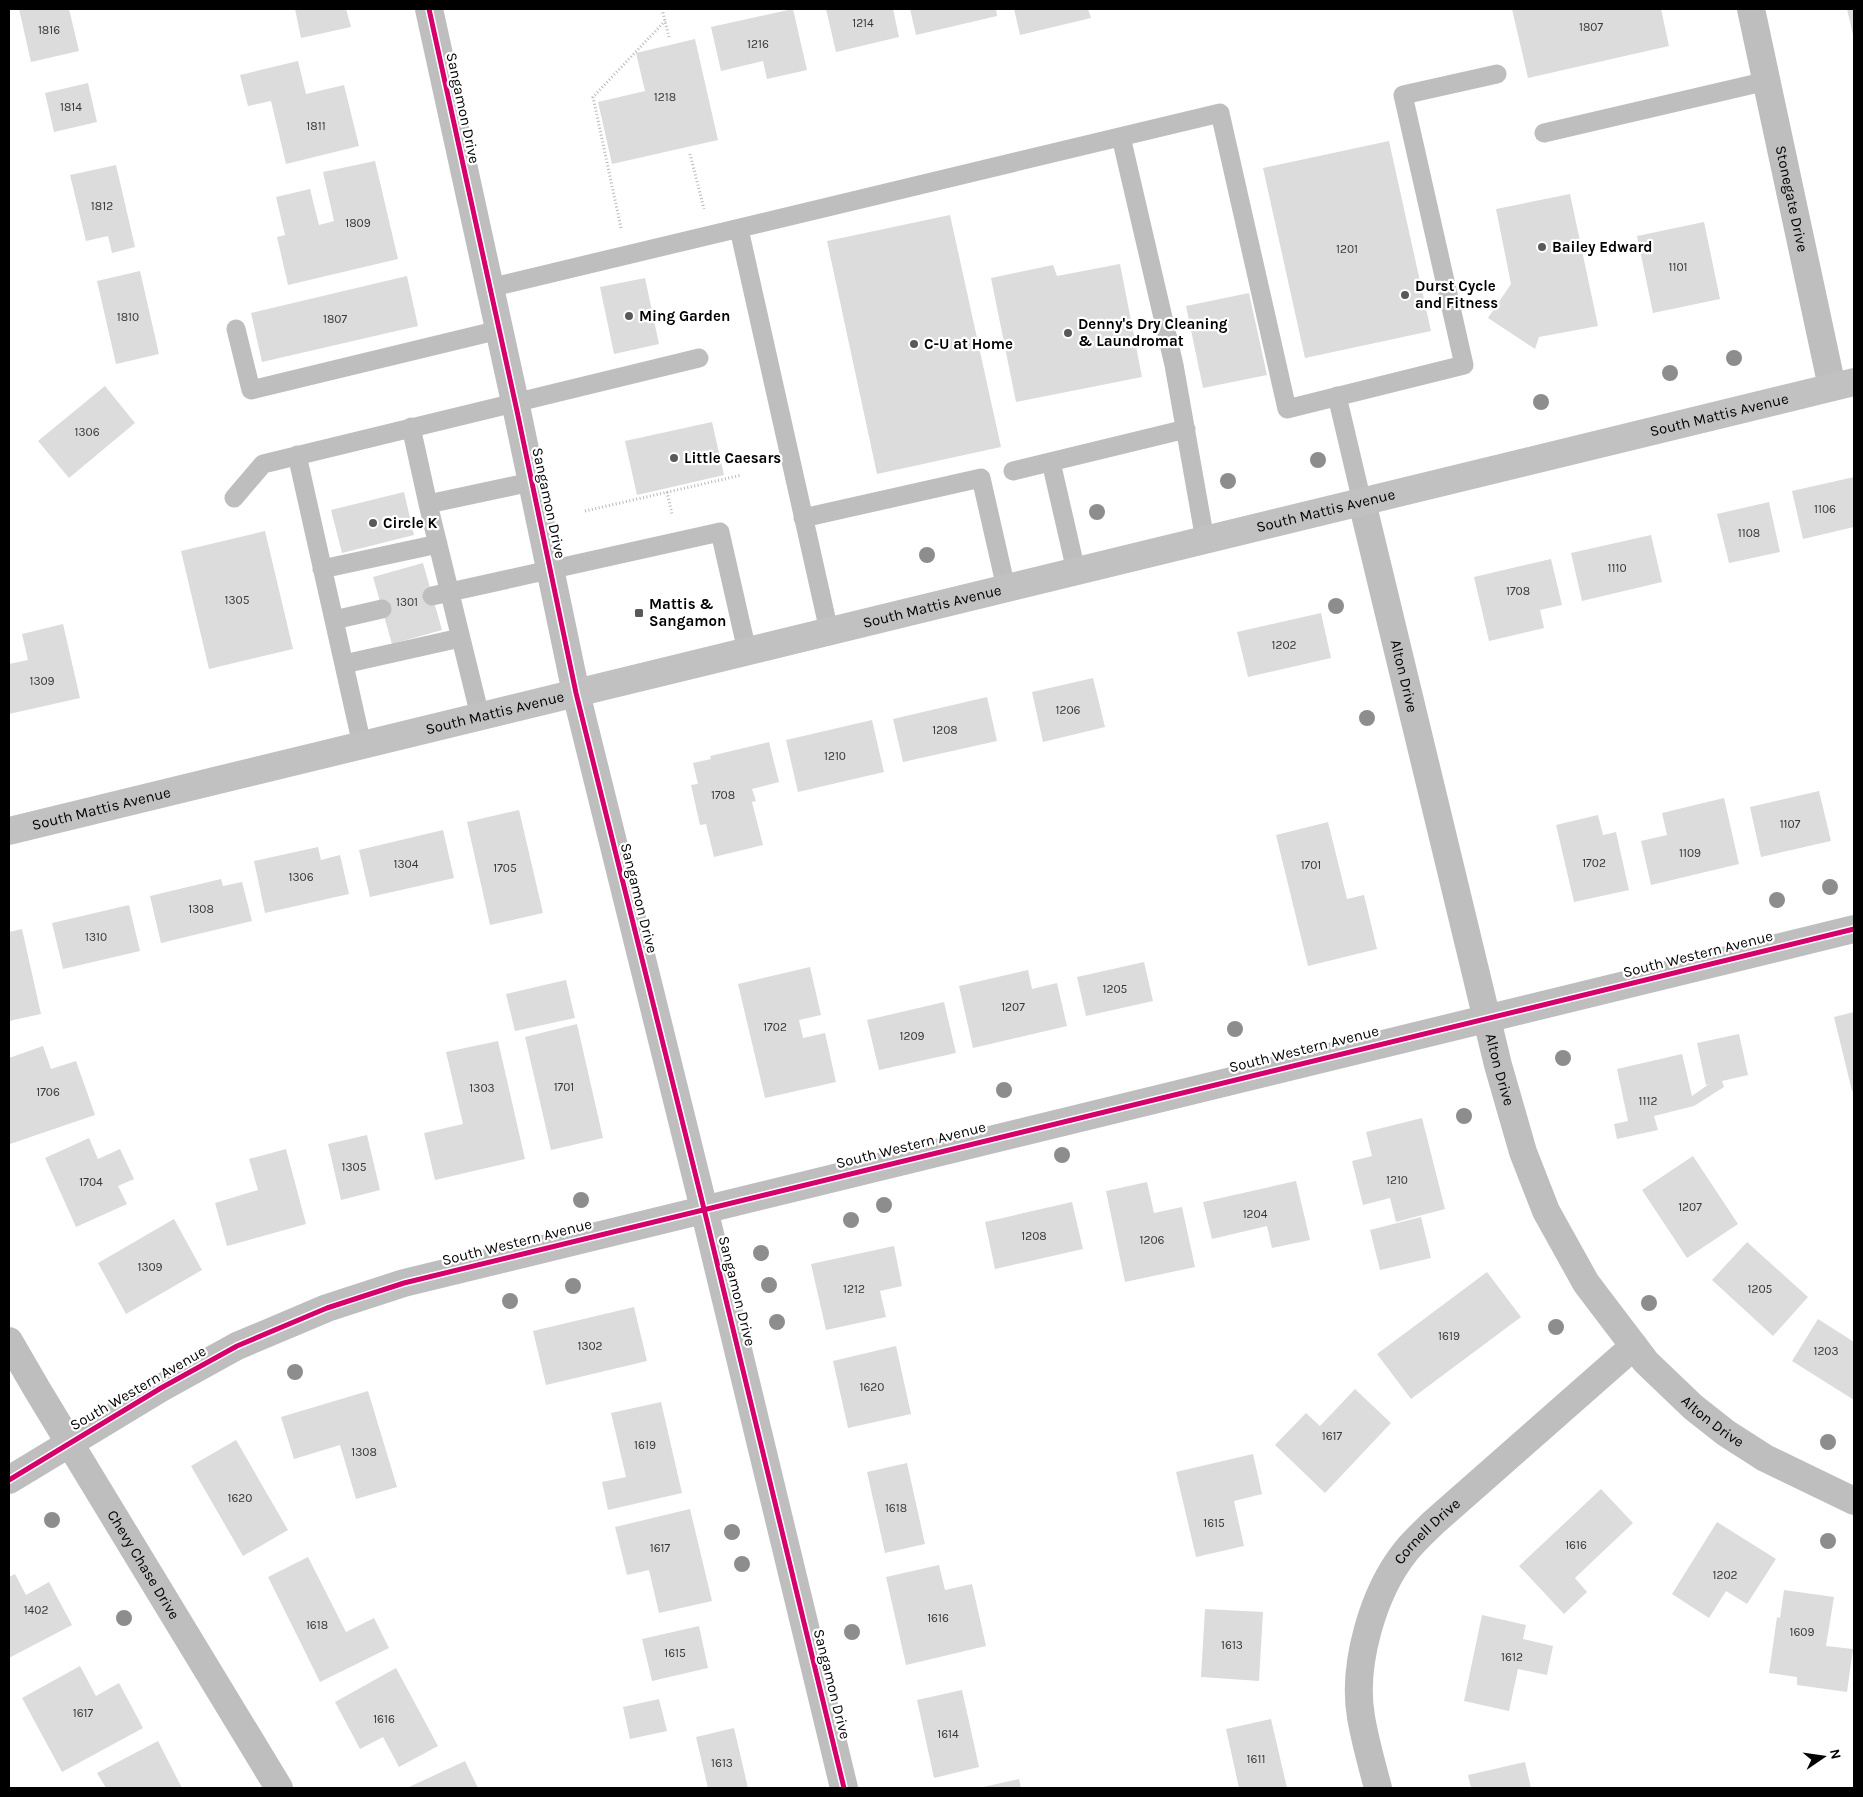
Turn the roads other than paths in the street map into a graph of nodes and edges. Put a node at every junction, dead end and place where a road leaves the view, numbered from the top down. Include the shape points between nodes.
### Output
1 (429, 9) edge
2 (1751, 9) edge
3 (1497, 74) dead end
4 (1767, 81) junction
5 (1544, 133) dead end
6 (1121, 137) junction
7 (739, 229) junction
8 (490, 288) junction
9 (236, 329) dead end
10 (499, 330) junction
11 (699, 358) dead end
12 (1843, 384) edge
13 (1337, 396) junction
14 (514, 402) junction
15 (411, 427) junction
16 (1186, 429) junction
17 (297, 455) junction
18 (1051, 462) junction
19 (1013, 471) dead end
20 (531, 482) junction
21 (234, 498) dead end
22 (1362, 502) junction
23 (428, 504) junction
24 (804, 518) junction
25 (1205, 540) junction
26 (438, 544) junction
27 (322, 569) junction
28 (550, 570) junction
29 (1076, 571) junction
30 (1006, 588) junction
31 (441, 594) junction
32 (382, 609) dead end
33 (334, 620) junction
34 (829, 631) junction
35 (460, 638) junction
36 (747, 651) junction
37 (344, 664) junction
38 (576, 693) junction
39 (480, 716) junction
40 (362, 745) junction
41 (9, 831) edge
42 (1854, 929) edge
43 (1488, 1018) junction
44 (704, 1209) junction
45 (9, 1341) edge
46 (1634, 1346) junction
47 (70, 1443) junction
48 (9, 1480) edge
49 (1854, 1502) edge
50 (279, 1788) edge
51 (844, 1788) edge
52 (1378, 1788) edge

1 - 8 street, Sangamon Drive
2 - 4 street, Stonegate Drive
3 - 13 lane via 1402,95 1464,365
4 - 5 lane
4 - 12 street, Stonegate Drive
6 - 7 lane
6 - 13 lane via 1220,113 1287,408
6 - 16 lane
7 - 8 lane
7 - 24 lane
8 - 10 street, Sangamon Drive
9 - 10 lane via 251,390
10 - 14 street, Sangamon Drive
11 - 14 lane
12 - 22 main road, South Mattis Avenue
13 - 22 lane
14 - 15 lane
14 - 20 street, Sangamon Drive
15 - 17 lane
15 - 23 lane
16 - 18 lane
16 - 25 lane
17 - 21 lane via 263,464
17 - 27 lane
18 - 19 lane
18 - 29 lane
20 - 23 lane
20 - 28 street, Sangamon Drive
22 - 25 main road, South Mattis Avenue
22 - 43 street, Alton Drive
23 - 26 lane
24 - 30 lane via 981,478
24 - 34 lane
25 - 29 main road, South Mattis Avenue
26 - 27 lane
26 - 31 lane
27 - 33 lane
28 - 31 lane
28 - 36 lane via 720,532
28 - 38 street, Sangamon Drive
29 - 30 main road, South Mattis Avenue
30 - 34 main road, South Mattis Avenue
31 - 35 lane
32 - 33 lane
33 - 37 lane
34 - 36 main road, South Mattis Avenue
35 - 37 lane
35 - 39 lane
36 - 38 main road, South Mattis Avenue
37 - 40 lane
38 - 39 main road, South Mattis Avenue
38 - 44 street, Sangamon Drive
39 - 40 main road, South Mattis Avenue
40 - 41 main road, South Mattis Avenue
42 - 43 street, South Western Avenue
43 - 44 street, South Western Avenue
43 - 46 street, Alton Drive via 1523,1152 1546,1211 1586,1283
44 - 47 street, South Western Avenue via 404,1283 327,1308 237,1346
44 - 51 street, Sangamon Drive
45 - 47 street, Chevy Chase Drive
46 - 49 street, Alton Drive via 1693,1407 1726,1433 1765,1458
46 - 52 street, Cornell Drive via 1433,1523 1406,1552 1382,1591 1366,1631 1360,1670 1361,1716
47 - 48 street, South Western Avenue
47 - 50 street, Chevy Chase Drive

